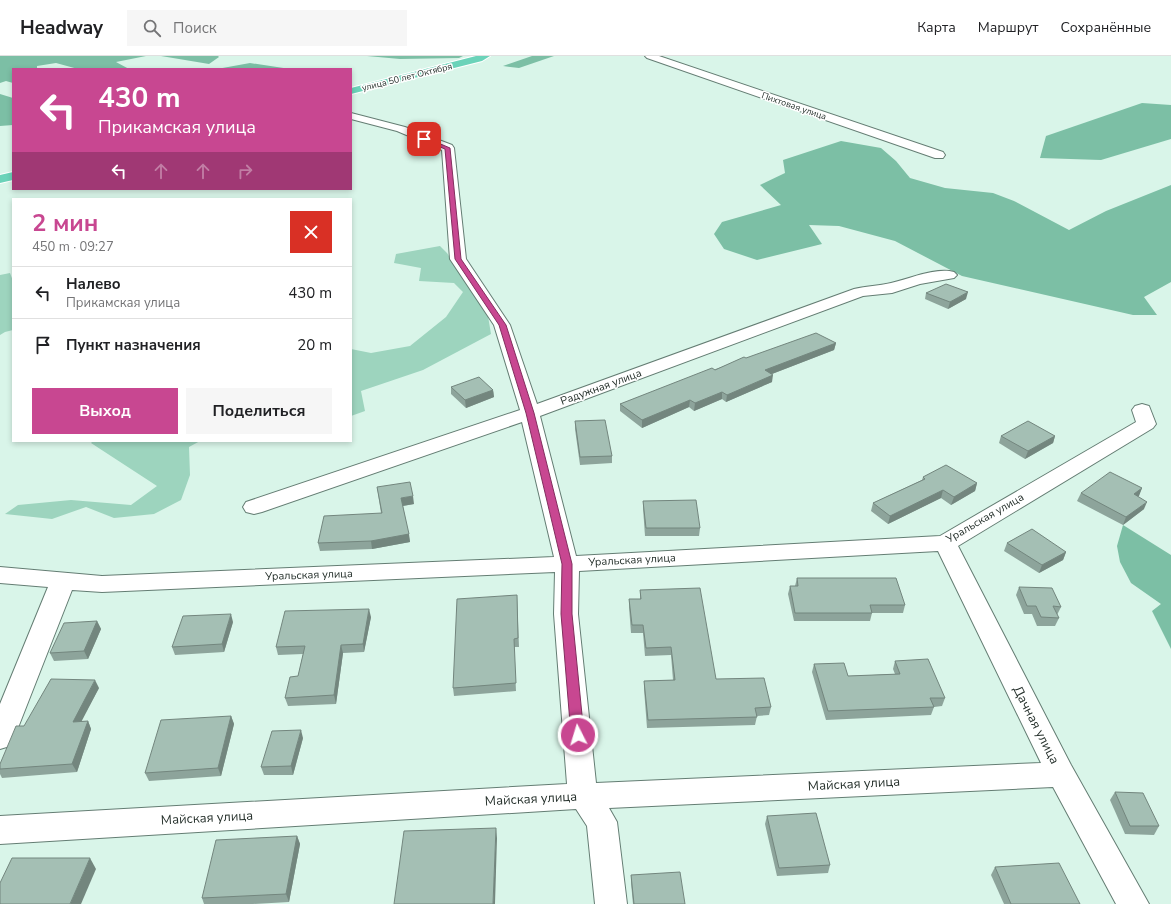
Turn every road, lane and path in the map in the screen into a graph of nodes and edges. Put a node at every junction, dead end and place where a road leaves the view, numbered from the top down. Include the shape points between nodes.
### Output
1 (485, 56) edge
2 (650, 56) edge
3 (352, 91) edge
4 (352, 116) edge
5 (939, 155) dead end
6 (12, 176) edge
7 (0, 179) edge
8 (949, 275) dead end
9 (1142, 410) dead end
10 (530, 413) junction
11 (254, 507) dead end
12 (945, 543) junction
13 (567, 564) junction
14 (0, 575) edge
15 (63, 580) junction
16 (0, 738) edge
17 (1061, 774) junction
18 (583, 796) junction
19 (0, 830) edge
20 (611, 904) edge
21 (1133, 904) edge

1 - 3 main road, улица 50 лет Октября
2 - 5 street, Пихтовая улица
4 - 10 street via 401,129 448,148 458,259 502,325
6 - 7 main road
8 - 10 street, Радужная улица via 918,280 892,288 860,292
9 - 12 street, Уральская улица via 1146,424
10 - 11 street, Радужная улица
10 - 13 street
12 - 13 street, Уральская улица
12 - 17 street, Дачная улица
13 - 15 street, Уральская улица via 102,584
13 - 18 street via 566,614
14 - 15 street, Уральская улица
15 - 16 street
17 - 18 street, Майская улица
17 - 21 street, Дачная улица
18 - 19 street, Майская улица
18 - 20 street via 602,822

